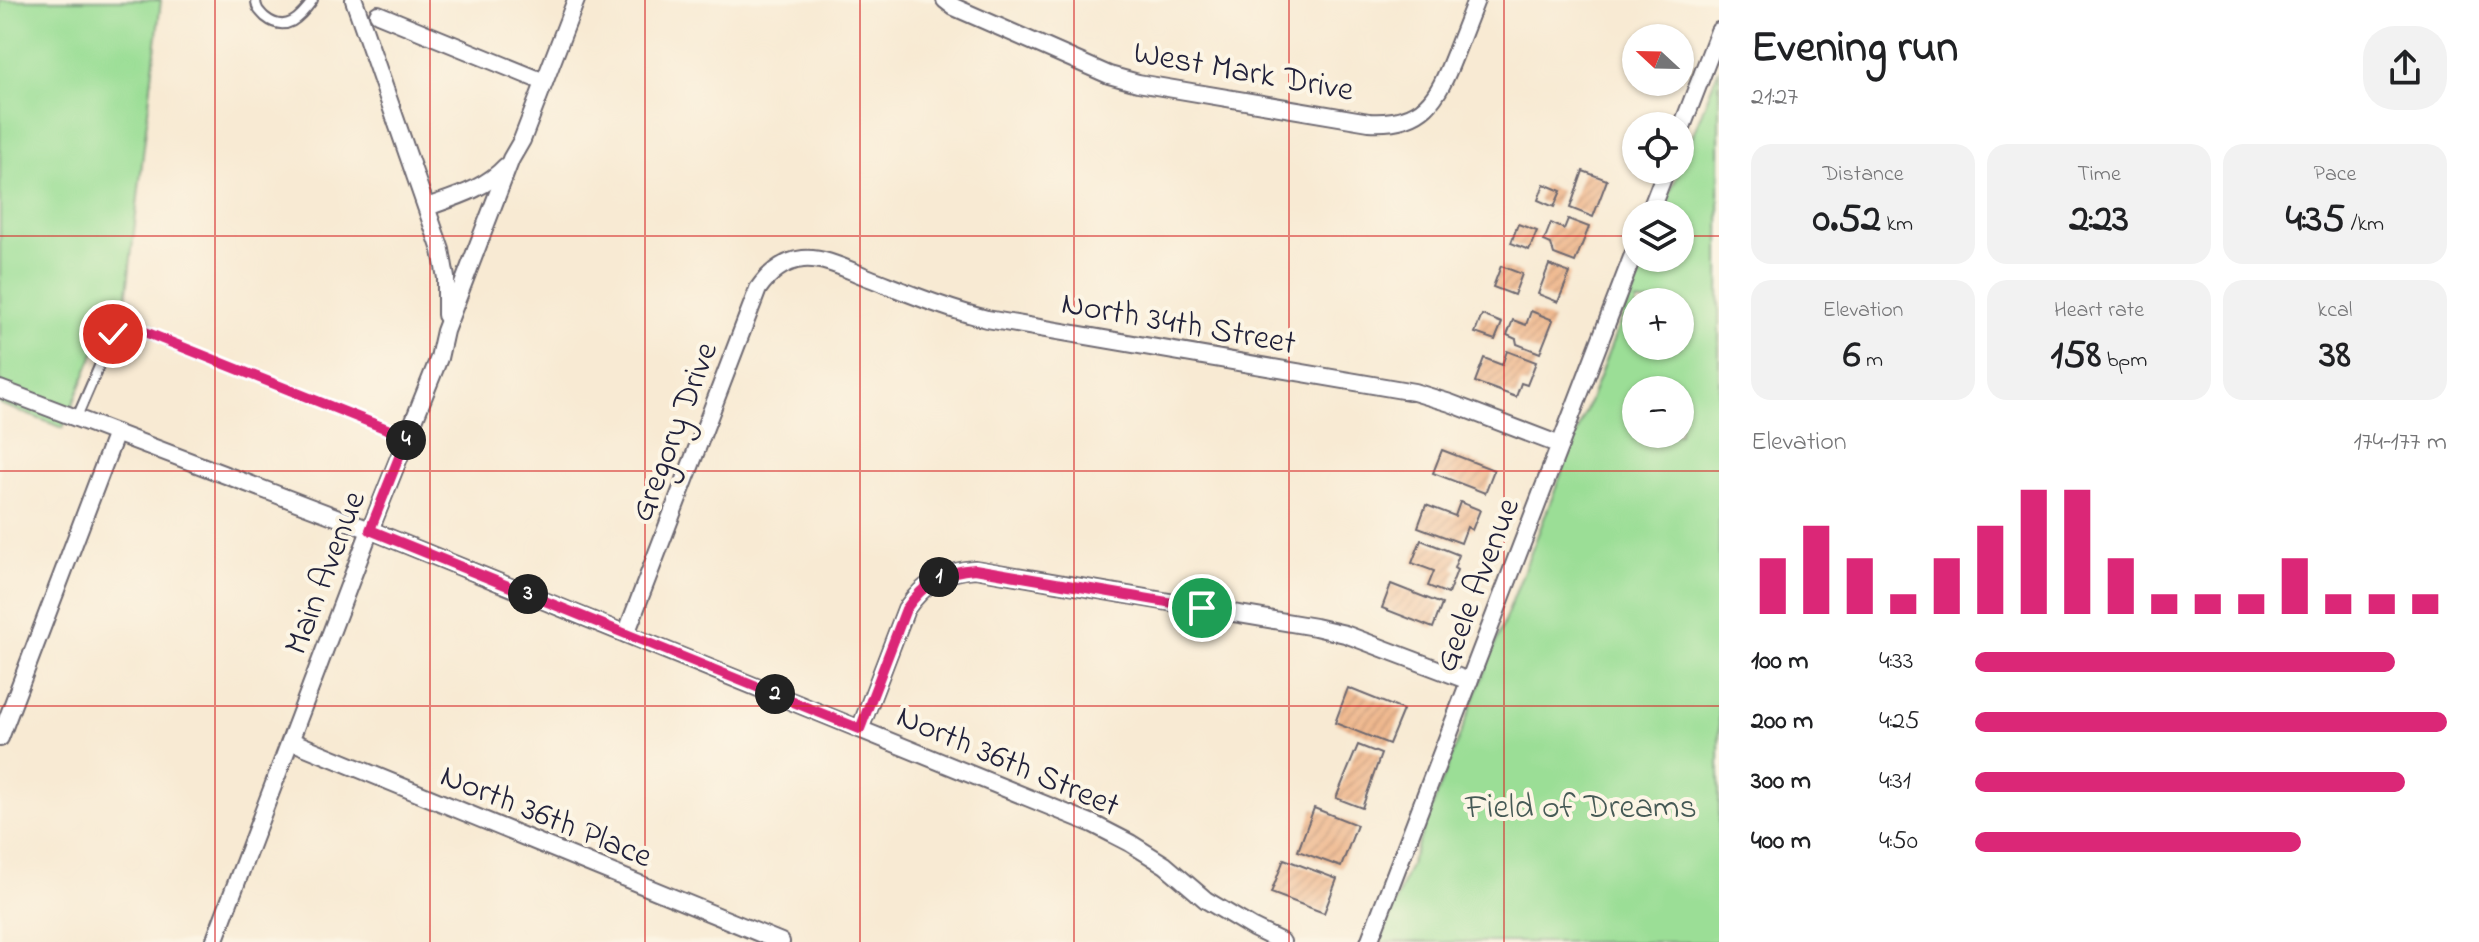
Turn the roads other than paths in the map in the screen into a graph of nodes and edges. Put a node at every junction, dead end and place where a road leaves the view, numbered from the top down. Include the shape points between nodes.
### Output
1 (256, 0) edge
2 (313, 0) edge
3 (354, 0) edge
4 (576, 0) edge
5 (945, 0) edge
6 (1476, 0) edge
7 (378, 14) dead end
8 (1719, 31) edge
9 (544, 82) junction
10 (1688, 112) edge
11 (511, 159) junction
12 (427, 207) junction
13 (789, 262) joint
14 (1626, 272) edge
15 (445, 331) junction
16 (0, 389) edge
17 (76, 418) junction
18 (116, 433) junction
19 (407, 437) junction
20 (1560, 445) junction
21 (370, 530) junction
22 (626, 634) junction
23 (1469, 681) junction
24 (860, 729) junction
25 (0, 738) edge
26 (291, 741) junction
27 (214, 942) edge
28 (781, 942) edge
29 (1282, 942) edge
30 (1369, 942) edge

1 - 2 lane via 262,15 276,24 291,23
3 - 12 street
4 - 9 street, Main Avenue
5 - 6 street, West Mark Drive via 1109,75 1386,123 1419,112 1442,88
7 - 9 street
8 - 10 street
9 - 11 street, Main Avenue
11 - 12 street via 474,190
11 - 15 street, Main Avenue
12 - 15 street via 446,278
13 - 20 street, North 34th Street via 828,263 987,319 1414,392
13 - 22 street, Gregory Drive via 758,289
14 - 20 street, Geele Avenue
15 - 19 street, Main Avenue
16 - 17 street, North 36th Street
17 - 18 street, North 36th Street
17 - 19 lane via 113,334 130,327
18 - 21 street, North 36th Street
18 - 25 street
19 - 21 street, Main Avenue
20 - 23 street, Geele Avenue
21 - 22 street, North 36th Street
21 - 26 street, Main Avenue
22 - 24 street, North 36th Street
23 - 24 street via 1315,627 959,570 929,583 906,609
23 - 30 street, Geele Avenue
24 - 29 street, North 36th Street via 1093,824 1165,865 1206,900
26 - 27 street, Main Avenue
26 - 28 street, North 36th Place

